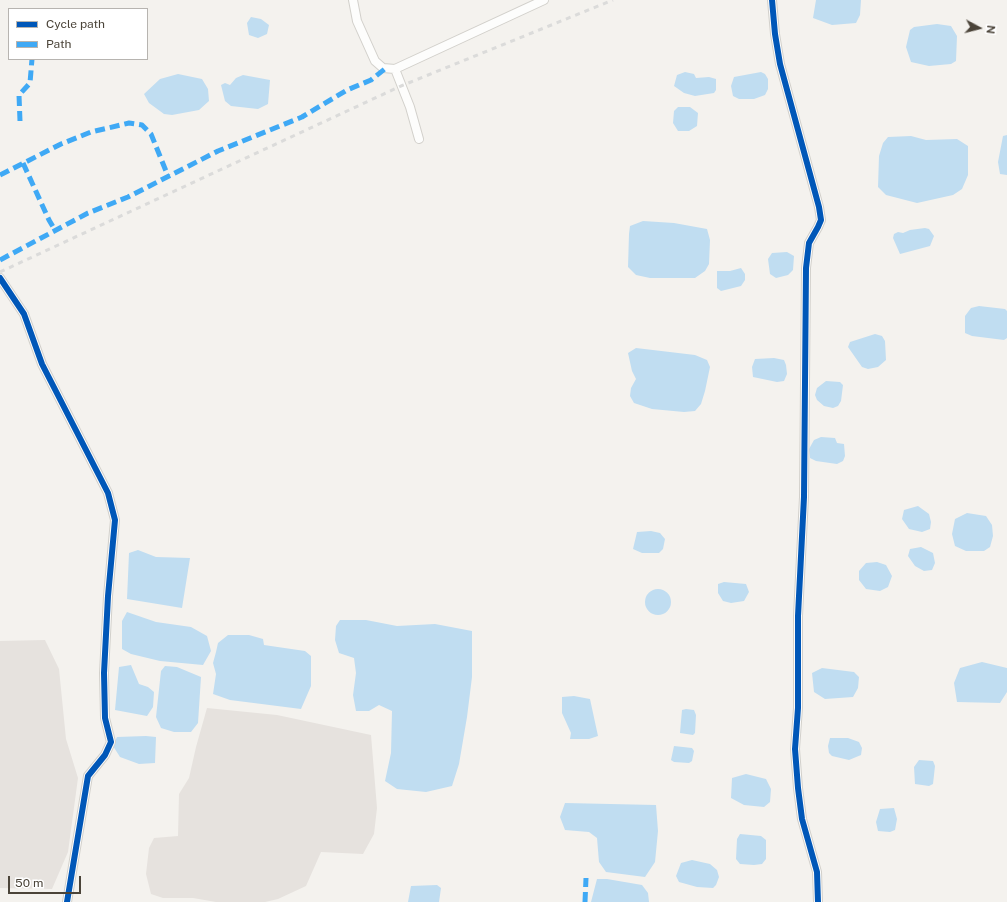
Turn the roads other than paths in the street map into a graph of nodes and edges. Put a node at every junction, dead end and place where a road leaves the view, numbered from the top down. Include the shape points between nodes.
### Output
1 (353, 0) edge
2 (544, 0) edge
3 (772, 0) edge
4 (395, 69) junction
5 (419, 139) dead end
6 (0, 278) edge
7 (67, 902) edge
8 (818, 902) edge

1 - 4 street via 357,21 375,61 383,68
2 - 4 street
3 - 8 street via 774,34 780,64 820,207 820,220 809,243 806,268 804,497 798,616 796,749 802,819 817,872
4 - 5 street
6 - 7 street via 24,314 42,364 108,493 115,520 104,673 106,718 111,742 105,755 88,776

